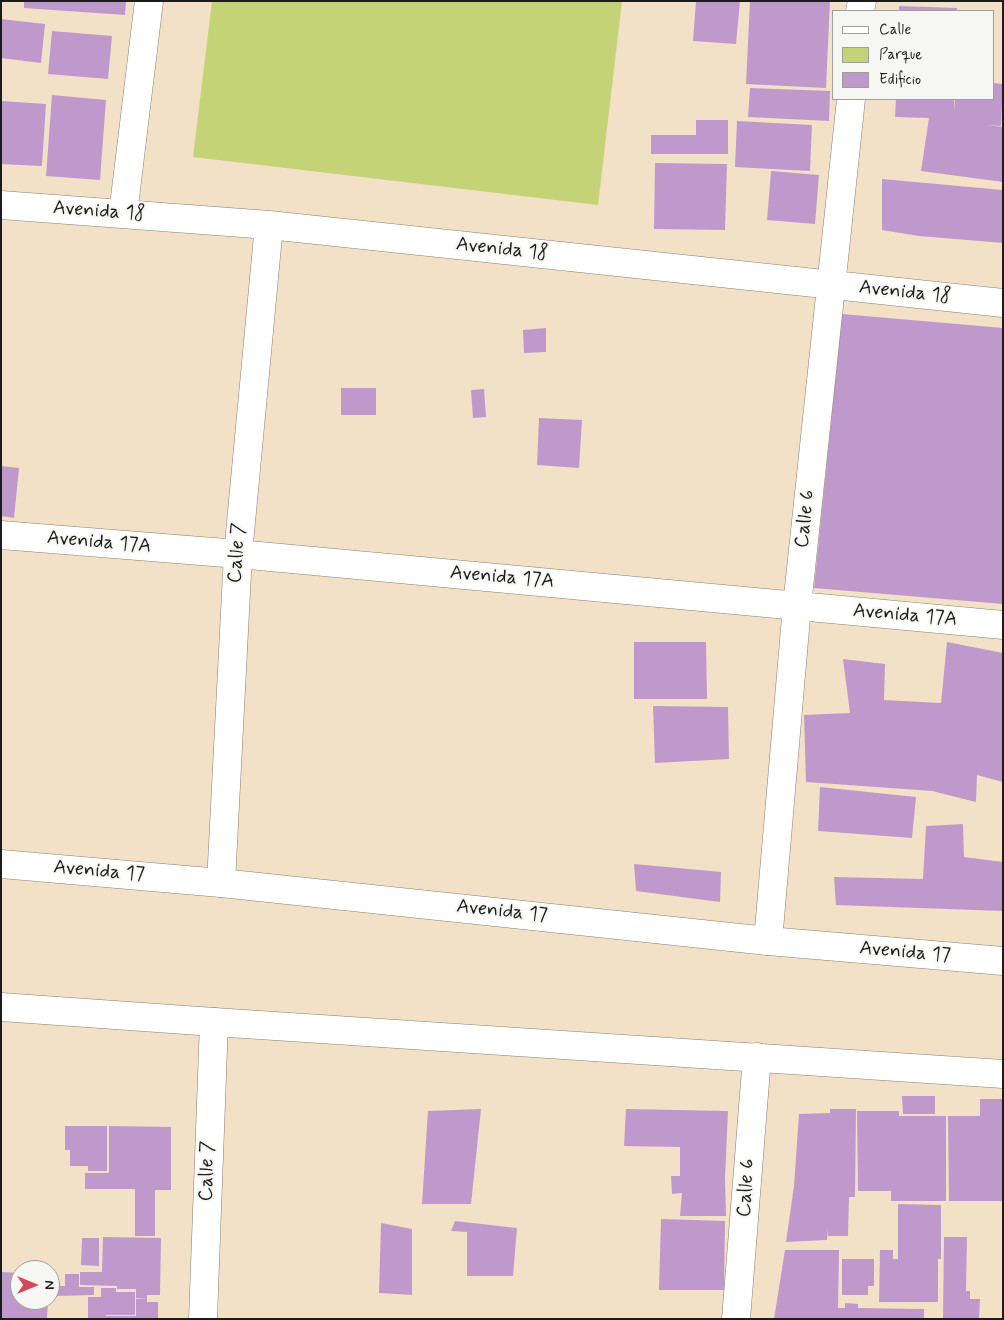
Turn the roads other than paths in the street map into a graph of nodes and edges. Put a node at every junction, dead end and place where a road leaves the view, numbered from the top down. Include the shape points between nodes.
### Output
1 (149, 1) edge
2 (851, 100) edge
3 (1, 205) edge
4 (123, 214) junction
5 (269, 225) junction
6 (831, 286) junction
7 (1003, 303) edge
8 (1, 535) edge
9 (238, 554) junction
10 (797, 606) junction
11 (1003, 625) edge
12 (1, 864) edge
13 (221, 883) junction
14 (768, 941) junction
15 (1003, 961) edge
16 (1, 1007) edge
17 (214, 1022) junction
18 (757, 1057) junction
19 (1003, 1074) edge
20 (203, 1319) edge
21 (736, 1319) edge

1 - 4 street
2 - 6 street, Calle 6
3 - 4 street, Avenida 18
4 - 5 street, Avenida 18
5 - 6 street, Avenida 18
5 - 9 street, Calle 7
6 - 7 street, Avenida 18
6 - 10 street, Calle 6
8 - 9 street, Avenida 17A
9 - 10 street, Avenida 17A
9 - 13 street, Calle 7
10 - 11 street, Avenida 17A
10 - 14 street, Calle 6
12 - 13 street, Avenida 17
13 - 14 street, Avenida 17
14 - 15 street, Avenida 17
16 - 17 street
17 - 18 street
17 - 20 street, Calle 7
18 - 19 street
18 - 21 street, Calle 6

